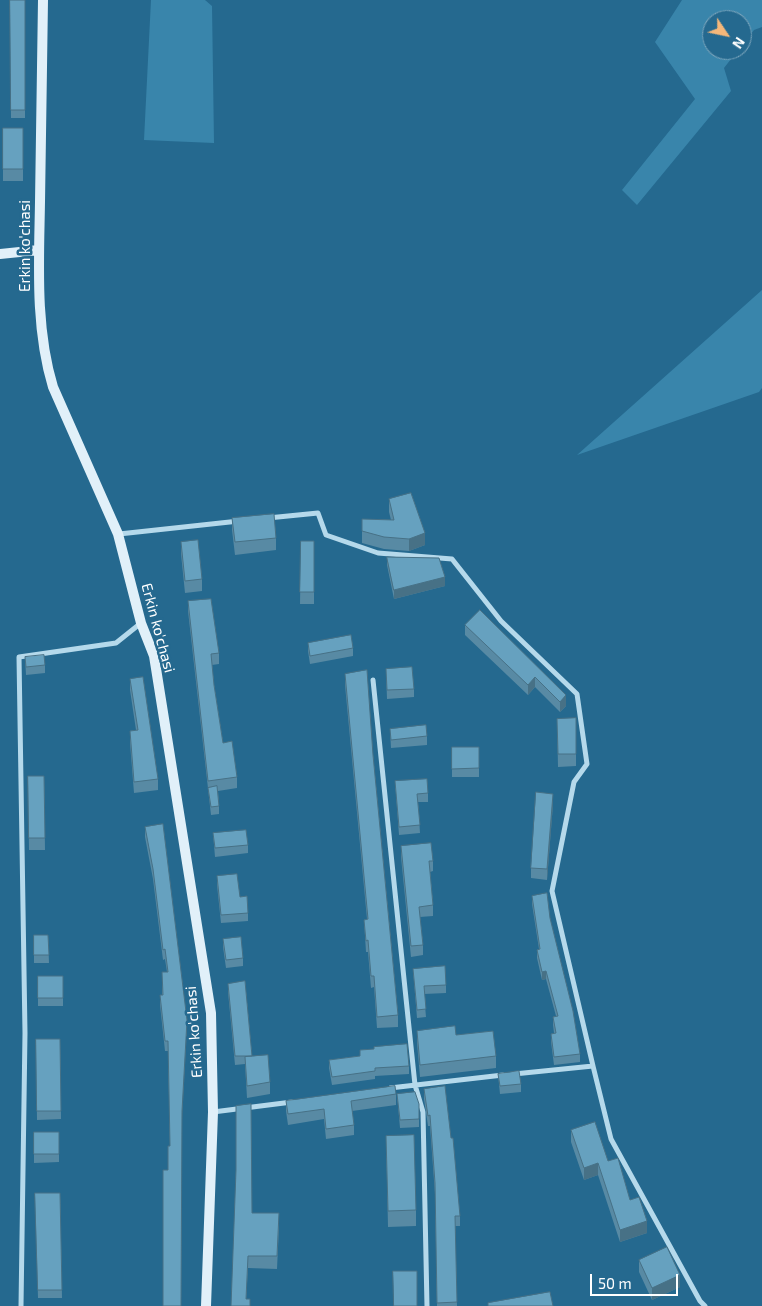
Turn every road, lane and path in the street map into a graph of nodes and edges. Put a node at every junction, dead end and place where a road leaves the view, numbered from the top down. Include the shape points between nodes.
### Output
1 (43, 0) edge
2 (39, 250) junction
3 (0, 254) edge
4 (261, 519) edge
5 (242, 521) edge
6 (118, 534) junction
7 (141, 623) junction
8 (373, 680) dead end
9 (593, 1066) junction
10 (415, 1085) junction
11 (386, 1089) edge
12 (300, 1101) edge
13 (213, 1112) junction
14 (21, 1306) edge
15 (206, 1306) edge
16 (427, 1306) edge
17 (705, 1306) edge

1 - 2 main road, Erkin ko'chasi
2 - 3 main road
2 - 6 main road, Erkin ko'chasi via 42,340 46,363
4 - 9 street via 318,513 326,535 378,553 452,559 501,621 577,694 587,764 574,782 552,891
5 - 6 street
6 - 7 main road, Erkin ko'chasi
7 - 13 main road, Erkin ko'chasi via 154,656 211,1013
7 - 14 street via 116,643 19,657 25,1033
8 - 10 street
9 - 10 street
9 - 17 street via 611,1139
10 - 11 street
10 - 16 street via 423,1112
12 - 13 street
13 - 15 main road, Erkin ko'chasi

